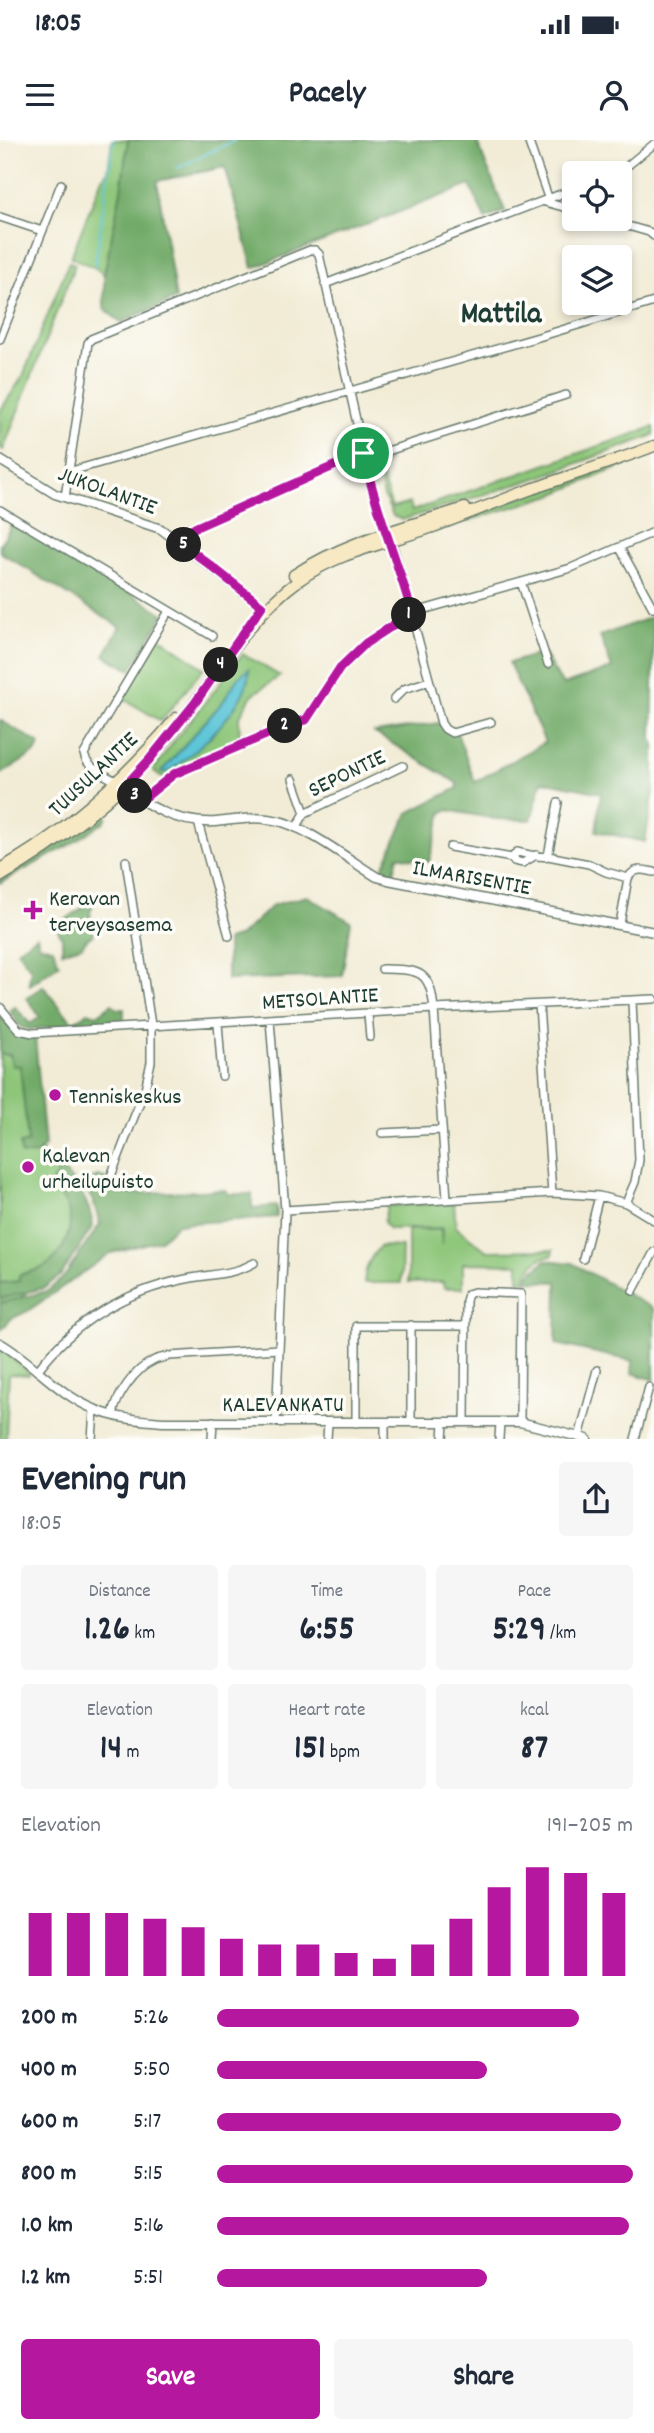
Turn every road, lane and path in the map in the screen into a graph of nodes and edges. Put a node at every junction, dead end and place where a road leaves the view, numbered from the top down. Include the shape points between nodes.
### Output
1 (528, 140) edge
2 (654, 144) edge
3 (632, 162) edge
4 (61, 184) dead end
5 (562, 194) edge
6 (547, 201) junction
7 (562, 206) edge
8 (0, 217) edge
9 (632, 227) edge
10 (42, 231) junction
11 (654, 236) edge
12 (325, 284) junction
13 (654, 302) edge
14 (0, 339) edge
15 (349, 392) junction
16 (566, 395) dead end
17 (654, 446) edge
18 (364, 456) junction
19 (0, 460) edge
20 (68, 472) junction
21 (65, 497) junction
22 (0, 510) edge
23 (654, 532) edge
24 (174, 537) junction
25 (389, 537) junction
26 (620, 548) junction
27 (521, 582) junction
28 (264, 608) junction
29 (653, 608) edge
30 (169, 611) junction
31 (412, 613) junction
32 (212, 636) dead end
33 (548, 664) dead end
34 (429, 681) junction
35 (394, 699) dead end
36 (491, 722) dead end
37 (403, 766) dead end
38 (293, 779) dead end
39 (120, 784) junction
40 (142, 800) junction
41 (558, 803) dead end
42 (305, 813) junction
43 (198, 822) junction
44 (296, 828) junction
45 (450, 847) dead end
46 (548, 856) junction
47 (126, 862) dead end
48 (0, 869) edge
49 (654, 872) edge
50 (0, 877) edge
51 (628, 878) junction
52 (620, 924) junction
53 (654, 932) edge
54 (229, 936) dead end
55 (382, 969) dead end
56 (654, 999) edge
57 (632, 1001) junction
58 (539, 1005) junction
59 (0, 1007) edge
60 (434, 1009) junction
61 (368, 1014) junction
62 (270, 1020) junction
63 (218, 1023) junction
64 (151, 1026) junction
65 (370, 1037) dead end
66 (222, 1076) dead end
67 (442, 1130) junction
68 (382, 1133) dead end
69 (111, 1176) dead end
70 (552, 1193) junction
71 (598, 1195) junction
72 (447, 1199) junction
73 (626, 1203) junction
74 (285, 1210) junction
75 (654, 1220) edge
76 (654, 1252) edge
77 (583, 1259) dead end
78 (254, 1263) dead end
79 (633, 1291) dead end
80 (411, 1325) junction
81 (465, 1326) junction
82 (0, 1343) edge
83 (279, 1349) junction
84 (597, 1370) dead end
85 (37, 1371) junction
86 (649, 1387) dead end
87 (94, 1410) junction
88 (113, 1415) junction
89 (213, 1422) junction
90 (276, 1422) junction
91 (411, 1422) junction
92 (465, 1422) junction
93 (500, 1422) junction
94 (520, 1422) junction
95 (328, 1423) junction
96 (356, 1423) junction
97 (385, 1423) junction
98 (444, 1423) junction
99 (563, 1436) edge
100 (583, 1438) edge
101 (92, 1439) edge
102 (212, 1439) edge
103 (327, 1439) edge
104 (385, 1439) edge
105 (443, 1439) edge
106 (499, 1439) edge
107 (635, 1439) edge

1 - 6 street
2 - 3 street
4 - 10 street
5 - 6 street
6 - 7 street
6 - 12 street
8 - 10 street
9 - 11 street
10 - 14 street
12 - 15 street
12 - 20 street via 319,254 310,250 91,339
13 - 15 street
15 - 18 street
15 - 20 street
16 - 18 street
17 - 25 main road, TUUSULANTIE
18 - 24 street
18 - 25 street
19 - 21 street, JUKOLANTIE
20 - 21 street
21 - 24 street, JUKOLANTIE via 152,525
22 - 30 street
23 - 26 street
24 - 28 street, JUKOLANTIE
25 - 28 main road, TUUSULANTIE via 346,546 316,561 293,576
25 - 31 street
26 - 27 street
26 - 29 street
27 - 31 street
27 - 33 street
28 - 39 main road, TUUSULANTIE via 201,692
30 - 32 street
30 - 39 street via 84,754 91,766
31 - 34 street
31 - 40 street via 366,643 340,668 306,720 174,774
34 - 35 street via 404,689
34 - 36 street via 445,729 452,733
37 - 42 street, SEPONTIE
38 - 42 street
39 - 40 street, SEPONTIE
39 - 48 main road, TUUSULANTIE
39 - 50 main road, TUUSULANTIE via 73,831
40 - 43 street, SEPONTIE via 170,816
41 - 46 street
42 - 44 street, SEPONTIE
43 - 44 street, SEPONTIE via 272,819
43 - 54 street
44 - 52 street, ILMARISENTIE via 377,877
45 - 46 street via 512,858 517,852
46 - 51 street
47 - 64 street
49 - 51 street via 637,870
51 - 52 street
52 - 53 street, ILMARISENTIE
55 - 60 street via 422,974 429,982
56 - 57 street, METSOLANTIE
57 - 58 street, METSOLANTIE
57 - 73 street via 639,1160
58 - 60 street, METSOLANTIE
58 - 70 street
59 - 64 street, METSOLANTIE via 23,1032
60 - 61 street, METSOLANTIE
60 - 67 street
61 - 62 street, METSOLANTIE
61 - 65 street
62 - 63 street, METSOLANTIE
62 - 74 street
63 - 64 street, METSOLANTIE
63 - 66 street
64 - 69 street via 149,1075
67 - 68 street
67 - 72 street
70 - 71 street
70 - 72 street
71 - 73 street
71 - 77 street
72 - 74 street
73 - 75 street
74 - 83 street
76 - 79 street
78 - 85 street via 241,1270 134,1293 67,1338
80 - 81 street
80 - 91 street
80 - 96 street via 356,1326
81 - 92 street
81 - 94 street via 468,1294 521,1294
82 - 85 street, KALEVANKATU
83 - 88 street via 152,1361 122,1391
83 - 90 street
84 - 100 street
85 - 87 street, KALEVANKATU
86 - 107 street
87 - 88 street, KALEVANKATU
87 - 101 street
88 - 89 street, KALEVANKATU
89 - 90 street, KALEVANKATU
89 - 102 street
90 - 95 street, KALEVANKATU
91 - 97 street, KALEVANKATU
91 - 98 street, KALEVANKATU
92 - 93 street, KALEVANKATU
92 - 98 street, KALEVANKATU
93 - 94 street, KALEVANKATU
93 - 106 street
94 - 99 street, KALEVANKATU
95 - 96 street, KALEVANKATU
95 - 103 street
96 - 97 street, KALEVANKATU
97 - 104 street
98 - 105 street
99 - 100 street, KALEVANKATU

